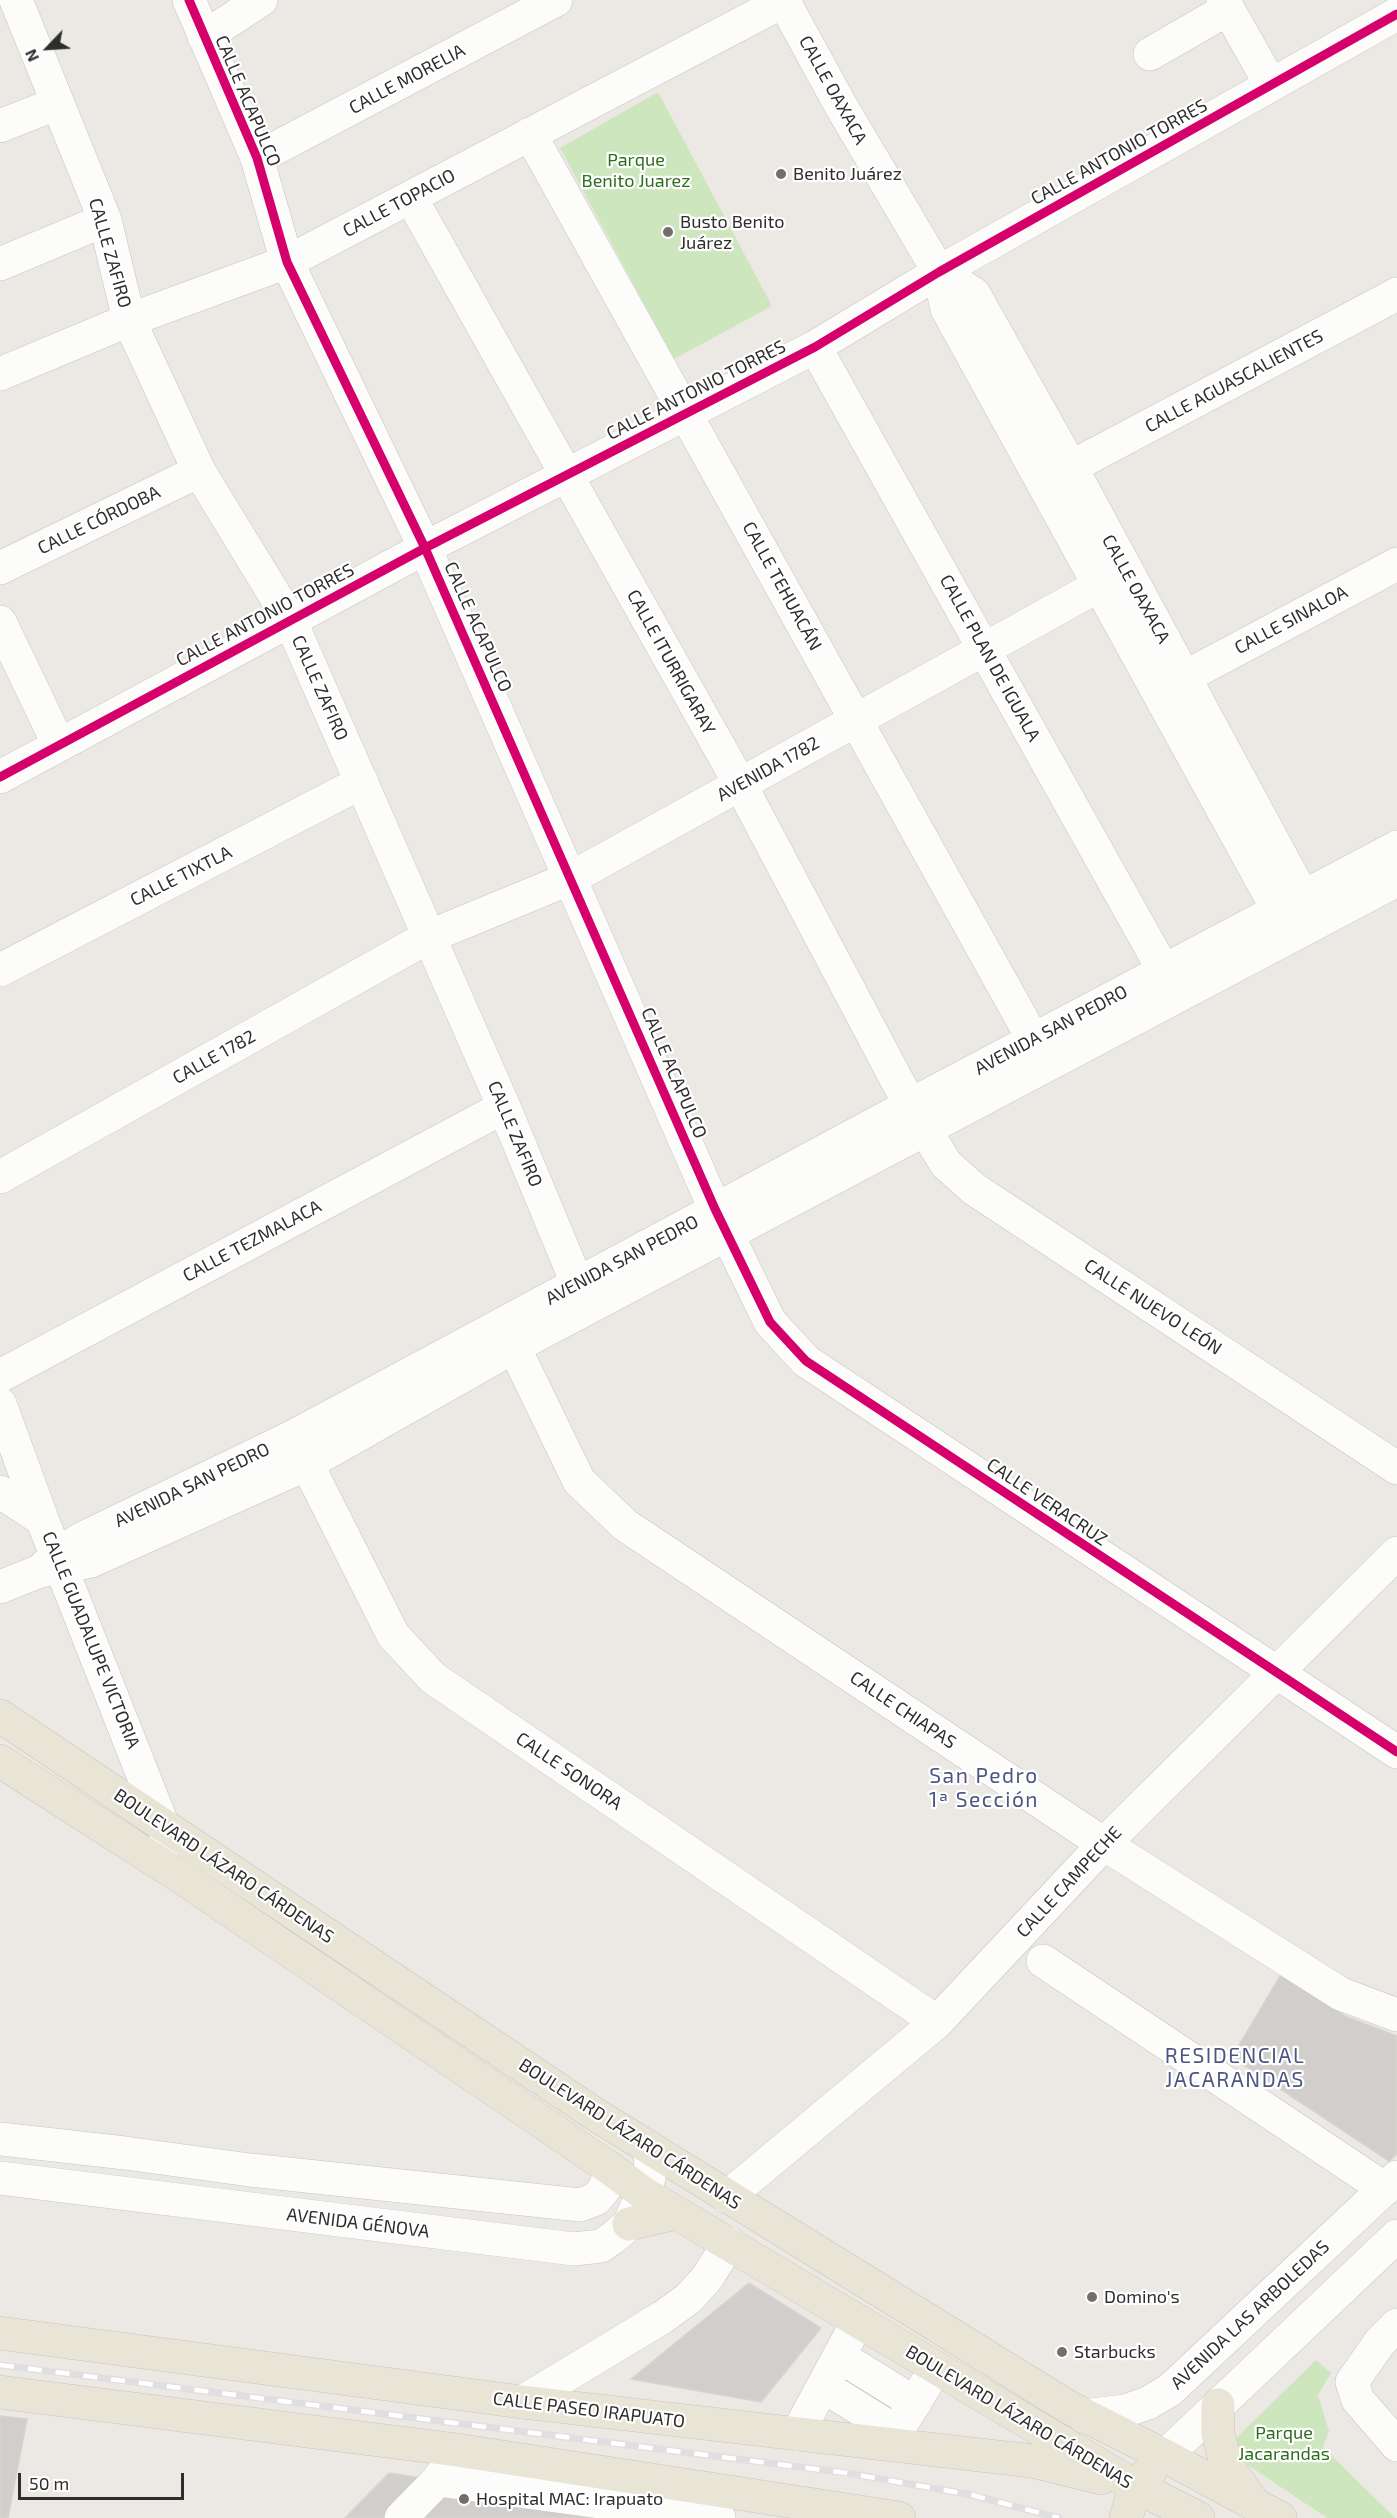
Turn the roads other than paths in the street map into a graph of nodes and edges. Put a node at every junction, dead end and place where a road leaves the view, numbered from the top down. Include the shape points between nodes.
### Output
1 (16, 0) edge
2 (189, 0) edge
3 (261, 0) edge
4 (556, 0) edge
5 (785, 0) edge
6 (1225, 5) edge
7 (1397, 14) edge
8 (204, 37) junction
9 (1150, 54) dead end
10 (1271, 85) junction
11 (57, 103) junction
12 (0, 126) edge
13 (530, 134) junction
14 (257, 158) junction
15 (411, 198) junction
16 (105, 220) junction
17 (287, 262) junction
18 (0, 264) edge
19 (939, 272) junction
20 (1397, 294) edge
21 (129, 320) junction
22 (815, 347) junction
23 (0, 374) edge
24 (687, 413) junction
25 (1071, 467) junction
26 (199, 471) junction
27 (566, 476) junction
28 (1074, 508) junction
29 (425, 548) junction
30 (1397, 564) edge
31 (0, 568) edge
32 (1100, 585) junction
33 (290, 620) junction
34 (0, 622) edge
35 (985, 649) junction
36 (1185, 677) junction
37 (857, 720) junction
38 (59, 745) junction
39 (0, 777) edge
40 (362, 782) junction
41 (740, 784) junction
42 (1397, 847) edge
43 (571, 878) junction
44 (1397, 880) edge
45 (1298, 917) junction
46 (428, 937) junction
47 (0, 970) edge
48 (1164, 971) junction
49 (1033, 1040) junction
50 (504, 1107) junction
51 (917, 1117) junction
52 (0, 1177) edge
53 (722, 1222) junction
54 (577, 1283) junction
55 (514, 1347) junction
56 (0, 1376) edge
57 (0, 1404) edge
58 (300, 1450) junction
59 (1397, 1468) edge
60 (0, 1492) edge
61 (42, 1519) junction
62 (1397, 1553) edge
63 (53, 1565) junction
64 (0, 1587) edge
65 (1274, 1673) junction
66 (0, 1716) edge
67 (1397, 1752) edge
68 (0, 1761) edge
69 (165, 1826) junction
70 (1104, 1844) junction
71 (181, 1877) junction
72 (1043, 1961) dead end
73 (1397, 2015) edge
74 (937, 2022) junction
75 (0, 2139) edge
76 (648, 2147) junction
77 (125, 2153) junction
78 (611, 2169) junction
79 (0, 2178) edge
80 (1391, 2183) edge
81 (119, 2193) junction
82 (643, 2193) junction
83 (727, 2197) junction
84 (676, 2213) junction
85 (629, 2224) junction
86 (1397, 2236) edge
87 (729, 2243) junction
88 (824, 2257) junction
89 (858, 2321) junction
90 (1397, 2325) edge
91 (0, 2333) edge
92 (839, 2356) junction
93 (936, 2368) junction
94 (823, 2386) junction
95 (0, 2392) edge
96 (522, 2402) junction
97 (915, 2403) junction
98 (1218, 2405) junction
99 (1077, 2412) junction
100 (797, 2434) junction
101 (893, 2438) junction
102 (1397, 2445) edge
103 (457, 2450) junction
104 (1165, 2456) junction
105 (438, 2480) junction
106 (1135, 2486) junction
107 (757, 2507) edge
108 (1266, 2510) edge
109 (401, 2518) edge
110 (719, 2518) edge
111 (899, 2518) edge
112 (1126, 2518) edge
113 (1198, 2518) edge

1 - 11 street, CALLE ZAFIRO
2 - 8 street, CALLE ACAPULCO
3 - 8 street
4 - 14 street, CALLE MORELIA
5 - 13 street, CALLE TOPACIO
5 - 19 street, CALLE OAXACA via 841,106
6 - 9 street
6 - 10 street
7 - 10 street, CALLE ANTONIO TORRES
8 - 14 street, CALLE ACAPULCO
10 - 19 street, CALLE ANTONIO TORRES
11 - 12 street
11 - 16 street, CALLE ZAFIRO
13 - 15 street, CALLE TOPACIO
13 - 24 street, CALLE TEHUACÁN
14 - 17 street, CALLE ACAPULCO
15 - 17 street, CALLE TOPACIO
15 - 27 street, CALLE ITURRIGARAY
16 - 18 street
16 - 21 street, CALLE ZAFIRO
17 - 21 street, CALLE TOPACIO
17 - 29 street, CALLE ACAPULCO
19 - 22 street, CALLE ANTONIO TORRES
19 - 25 street, CALLE OAXACA via 974,294
19 - 28 street, CALLE OAXACA via 947,309
20 - 25 street, CALLE AGUASCALIENTES
21 - 23 street, CALLE TOPACIO
21 - 26 street, CALLE ZAFIRO
22 - 24 street, CALLE ANTONIO TORRES
22 - 35 street, CALLE PLAN DE IGUALA
24 - 27 street, CALLE ANTONIO TORRES
24 - 37 street, CALLE TEHUACÁN
25 - 28 street, CALLE OAXACA
26 - 31 street, CALLE CÓRDOBA
26 - 33 street, CALLE ZAFIRO
27 - 29 street, CALLE ANTONIO TORRES
27 - 41 street, CALLE ITURRIGARAY
28 - 32 street, CALLE OAXACA
28 - 36 street, CALLE OAXACA
29 - 33 street, CALLE ANTONIO TORRES
29 - 43 street, CALLE ACAPULCO
30 - 36 street, CALLE SINALOA
32 - 35 street, AVENIDA 1782
32 - 45 street, CALLE OAXACA
33 - 38 street, CALLE ANTONIO TORRES
33 - 40 street, CALLE ZAFIRO
34 - 38 street
35 - 37 street, AVENIDA 1782
35 - 48 street, CALLE PLAN DE IGUALA
36 - 45 street, CALLE OAXACA
37 - 41 street, AVENIDA 1782
37 - 49 street, CALLE TEHUACÁN
38 - 39 street, CALLE ANTONIO TORRES
40 - 46 street, CALLE ZAFIRO
40 - 47 street, CALLE TIXTLA
41 - 43 street, AVENIDA 1782
41 - 51 street, CALLE ITURRIGARAY
42 - 45 street, AVENIDA SAN PEDRO
43 - 46 street, AVENIDA 1782
43 - 53 street, CALLE ACAPULCO
44 - 45 street, AVENIDA SAN PEDRO
45 - 48 street, AVENIDA SAN PEDRO
45 - 51 street, AVENIDA SAN PEDRO
46 - 50 street, CALLE ZAFIRO
46 - 52 street, CALLE 1782
48 - 49 street, AVENIDA SAN PEDRO
49 - 51 street, AVENIDA SAN PEDRO
50 - 54 street, CALLE ZAFIRO
50 - 56 street, CALLE TEZMALACA
51 - 53 street, AVENIDA SAN PEDRO
51 - 59 street, CALLE NUEVO LEÓN via 946,1164 974,1189
53 - 54 street, AVENIDA SAN PEDRO
53 - 55 street, AVENIDA SAN PEDRO
53 - 65 street, CALLE VERACRUZ via 770,1322 806,1361
54 - 58 street, AVENIDA SAN PEDRO
55 - 58 street, AVENIDA SAN PEDRO
55 - 70 street, CALLE CHIAPAS via 579,1481 625,1525
57 - 61 street, CALLE GUADALUPE VICTORIA
58 - 63 street, AVENIDA SAN PEDRO via 91,1561
58 - 74 street, CALLE SONORA via 393,1635 433,1678
60 - 61 street
61 - 63 street, CALLE GUADALUPE VICTORIA
62 - 65 street, CALLE CAMPECHE
63 - 64 street, AVENIDA SAN PEDRO
63 - 69 street, CALLE GUADALUPE VICTORIA
65 - 67 street, CALLE VERACRUZ
65 - 70 street, CALLE CAMPECHE
66 - 69 main road, BOULEVARD LÁZARO CÁRDENAS
68 - 71 main road, BOULEVARD LÁZARO CÁRDENAS
69 - 71 street, CALLE GUADALUPE VICTORIA
69 - 76 main road, BOULEVARD LÁZARO CÁRDENAS
70 - 73 street, CALLE CHIAPAS via 1341,1994
70 - 74 street, CALLE CAMPECHE
71 - 78 main road, BOULEVARD LÁZARO CÁRDENAS
72 - 80 street
74 - 83 street, CALLE CAMPECHE
75 - 77 street
76 - 82 street, AVENIDA GÉNOVA via 651,2162
76 - 83 main road, BOULEVARD LÁZARO CÁRDENAS
77 - 78 street via 580,2205 596,2199 605,2188
77 - 81 street
78 - 82 main road, BOULEVARD LÁZARO CÁRDENAS
79 - 81 street, AVENIDA GÉNOVA
80 - 99 street, AVENIDA LAS ARBOLEDAS via 1170,2390 1125,2411
81 - 85 street, AVENIDA GÉNOVA via 574,2248 601,2246
82 - 84 main road, BOULEVARD LÁZARO CÁRDENAS
82 - 85 street, AVENIDA GÉNOVA
83 - 88 main road, BOULEVARD LÁZARO CÁRDENAS
84 - 85 main road
84 - 87 main road, BOULEVARD LÁZARO CÁRDENAS
86 - 98 street
87 - 88 main road via 739,2232 761,2230 794,2248
87 - 89 main road, BOULEVARD LÁZARO CÁRDENAS
87 - 96 street via 689,2298
88 - 99 main road, BOULEVARD LÁZARO CÁRDENAS
89 - 92 street
89 - 93 main road, BOULEVARD LÁZARO CÁRDENAS
90 - 102 street via 1352,2382 1358,2400
91 - 96 main road, CALLE PASEO IRAPUATO
92 - 94 street
92 - 97 street
93 - 97 street
93 - 106 main road, BOULEVARD LÁZARO CÁRDENAS
94 - 100 street
94 - 101 street
95 - 103 main road
96 - 100 main road, CALLE PASEO IRAPUATO
97 - 101 street
98 - 104 street
98 - 108 main road via 1218,2434 1224,2456 1233,2474
99 - 104 main road, BOULEVARD LÁZARO CÁRDENAS
99 - 106 main road via 1122,2459
100 - 101 main road, CALLE PASEO IRAPUATO
101 - 106 main road, CALLE PASEO IRAPUATO via 1032,2461
103 - 105 street
103 - 107 main road
104 - 106 main road
104 - 108 main road, BOULEVARD LÁZARO CÁRDENAS
105 - 109 street
105 - 110 street
106 - 112 main road
106 - 113 main road, BOULEVARD LÁZARO CÁRDENAS
107 - 111 main road

